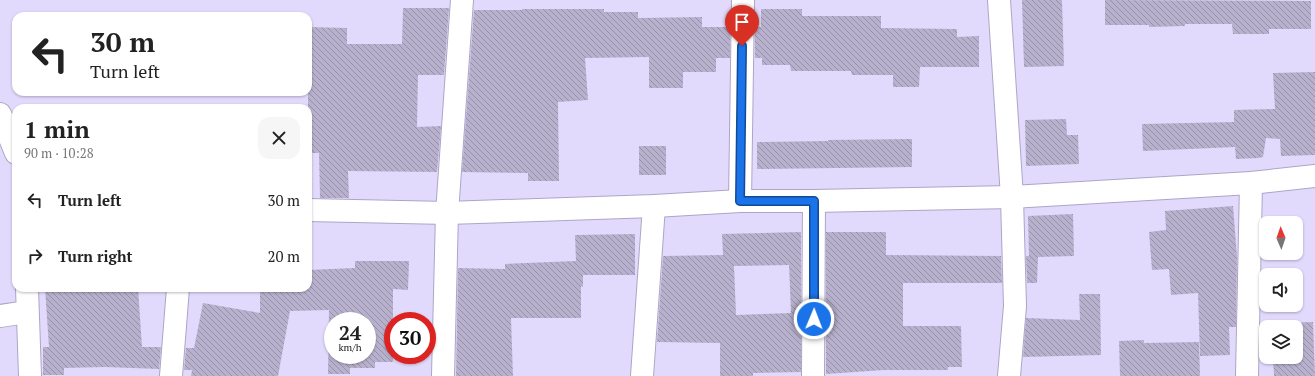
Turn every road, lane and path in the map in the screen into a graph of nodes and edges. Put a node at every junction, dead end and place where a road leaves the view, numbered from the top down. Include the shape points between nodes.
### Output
1 (462, 0) edge
2 (743, 0) edge
3 (999, 0) edge
4 (0, 114) edge
5 (12, 143) edge
6 (1315, 176) edge
7 (1251, 183) junction
8 (1012, 197) junction
9 (740, 201) junction
10 (814, 201) junction
11 (654, 206) junction
12 (312, 210) edge
13 (447, 212) junction
14 (27, 292) edge
15 (178, 292) edge
16 (27, 312) junction
17 (0, 316) edge
18 (30, 376) edge
19 (171, 376) edge
20 (443, 376) edge
21 (642, 376) edge
22 (813, 376) edge
23 (1009, 376) edge
24 (1247, 376) edge

1 - 13 street
2 - 9 street
3 - 8 street
4 - 5 street
6 - 7 street
7 - 8 street
7 - 24 street
8 - 10 street
8 - 23 street via 1015,306
9 - 10 street
9 - 11 street
10 - 22 street
11 - 13 street
11 - 21 street
12 - 13 street
13 - 20 street
14 - 16 street
15 - 19 street
16 - 17 street
16 - 18 street

